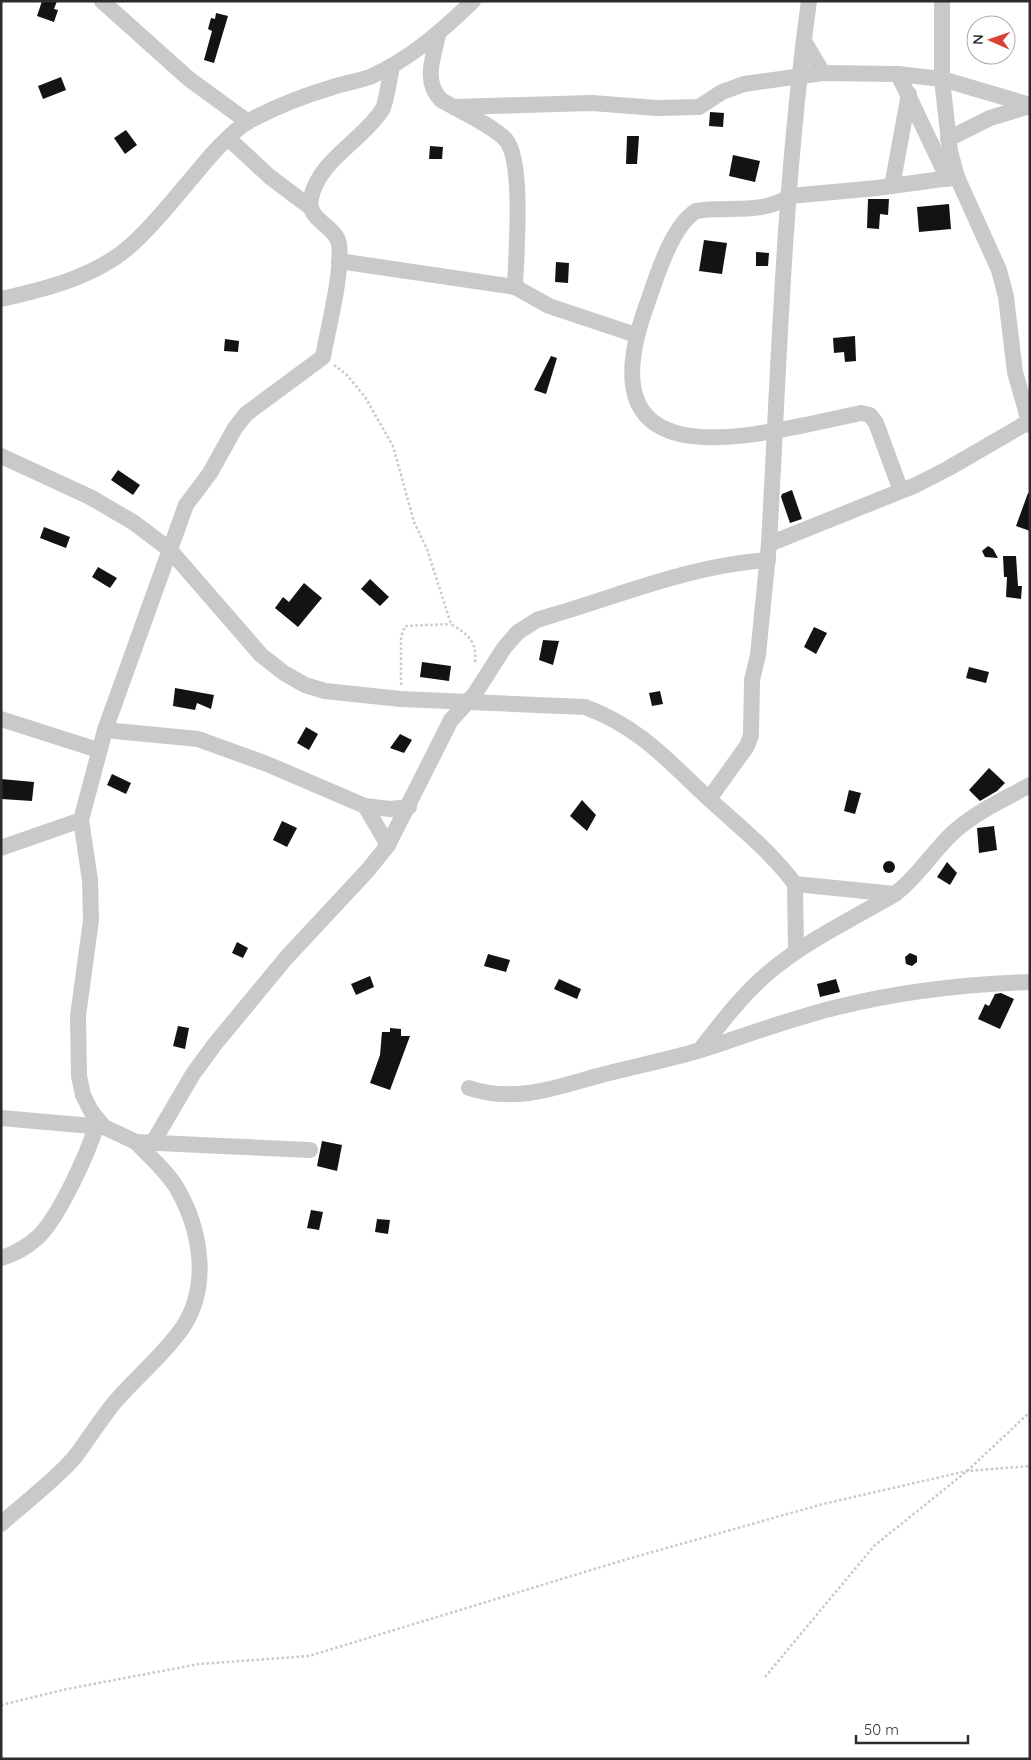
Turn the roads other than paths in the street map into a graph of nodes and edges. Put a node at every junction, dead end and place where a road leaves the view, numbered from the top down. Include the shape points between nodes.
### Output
1 (102, 1) edge
2 (472, 1) edge
3 (809, 1) edge
4 (942, 1) edge
5 (438, 35) junction
6 (804, 41) junction
7 (392, 66) junction
8 (822, 73) junction
9 (898, 74) junction
10 (800, 76) junction
11 (942, 79) junction
12 (909, 94) junction
13 (1030, 105) edge
14 (454, 107) junction
15 (248, 122) junction
16 (229, 139) junction
17 (948, 139) junction
18 (952, 178) junction
19 (892, 186) junction
20 (790, 196) junction
21 (310, 207) junction
22 (339, 261) junction
23 (515, 287) junction
24 (1, 299) edge
25 (636, 335) junction
26 (1029, 423) edge
27 (775, 431) junction
28 (2, 457) edge
29 (900, 491) junction
30 (169, 549) junction
31 (768, 552) junction
32 (471, 698) junction
33 (1, 719) edge
34 (105, 730) junction
35 (98, 750) junction
36 (1030, 785) edge
37 (709, 799) junction
38 (365, 806) junction
39 (409, 808) junction
40 (81, 820) junction
41 (388, 845) junction
42 (1, 848) edge
43 (795, 884) junction
44 (895, 894) junction
45 (796, 951) junction
46 (1030, 982) edge
47 (700, 1050) junction
48 (469, 1088) dead end
49 (1, 1118) edge
50 (100, 1127) junction
51 (144, 1143) junction
52 (310, 1150) dead end
53 (1, 1258) edge
54 (1, 1524) edge

1 - 15 street via 189,79
2 - 5 street
3 - 6 street
4 - 11 street
5 - 7 street
5 - 14 street via 430,86 441,100
6 - 8 street
6 - 10 street
7 - 15 street
7 - 21 street via 383,109 325,169 311,196
8 - 9 street
8 - 10 street
9 - 11 street
9 - 12 street
10 - 14 street via 744,84 722,92 699,107 592,103
10 - 20 street
11 - 13 street
11 - 17 street
12 - 18 street
12 - 19 street
13 - 17 street via 990,118
14 - 23 street via 506,140 513,155 517,202
15 - 16 street
16 - 21 street via 270,178
16 - 24 street via 129,247 103,265 67,282
17 - 18 street
18 - 19 street
18 - 26 street via 999,270 1006,297 1015,372
19 - 20 street
20 - 25 street via 766,207 707,209 687,216 662,264
20 - 27 street
21 - 22 street via 336,235
22 - 23 street
22 - 30 street via 322,357 246,414 186,505
23 - 25 street via 550,306
25 - 27 street via 632,379 634,398 648,418 660,428 714,438
26 - 29 street via 950,468
27 - 29 street via 861,413 870,415 876,423
27 - 31 street
28 - 30 street via 90,497
29 - 31 street
30 - 32 street via 261,654 305,685 325,691 401,699
30 - 34 street
31 - 32 street via 739,562 692,571 537,620 518,632 504,648
31 - 37 street via 758,655 752,680 751,735 747,746
32 - 37 street via 585,707 612,717 662,754
32 - 39 street via 441,736
33 - 35 street
34 - 35 street
34 - 38 street via 211,742
35 - 40 street
36 - 44 street via 955,830 909,883
37 - 43 street via 776,859
38 - 39 street
38 - 41 street
39 - 41 street
40 - 42 street
40 - 50 street via 90,880 91,920 78,1016 79,1076 83,1095
41 - 51 street via 286,958 215,1044
43 - 44 street
43 - 45 street
44 - 45 street
45 - 47 street via 767,974 734,1008
46 - 47 street via 969,984 864,1001 764,1028
47 - 48 street via 549,1091 512,1096
49 - 50 street
50 - 51 street
50 - 53 street via 79,1171 39,1236 15,1254
51 - 52 street
51 - 54 street via 173,1183 188,1211 198,1242 200,1283 193,1305 183,1326 114,1403 73,1458

